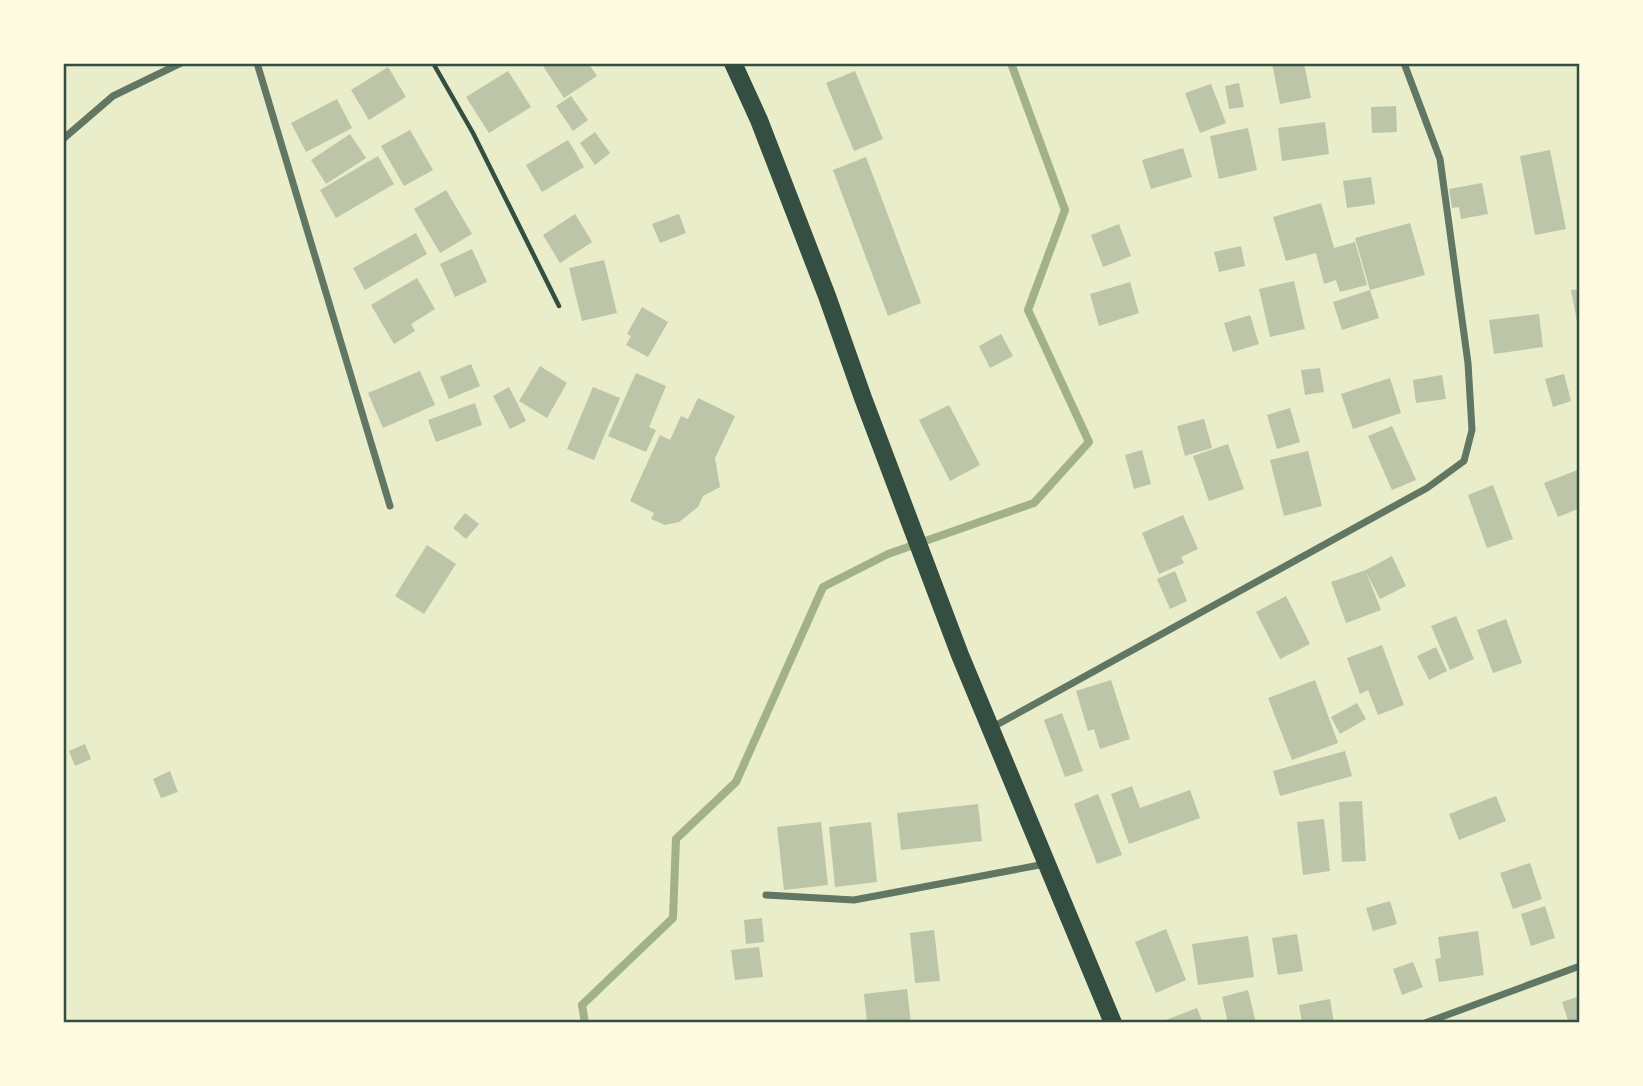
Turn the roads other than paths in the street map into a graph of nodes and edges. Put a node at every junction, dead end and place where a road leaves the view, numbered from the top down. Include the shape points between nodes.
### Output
1 (181, 63) edge
2 (257, 63) edge
3 (733, 63) edge
4 (1404, 63) edge
5 (63, 139) edge
6 (390, 506) dead end
7 (990, 728) junction
8 (1046, 864) junction
9 (765, 895) dead end
10 (1580, 966) edge
11 (1113, 1023) edge
12 (1425, 1023) edge

1 - 5 street via 113,96
2 - 6 street
3 - 7 main road via 769,146
4 - 7 street via 1440,159 1468,363 1472,430 1464,461 1427,488
7 - 8 main road
8 - 9 street via 854,900
8 - 11 main road
10 - 12 street

